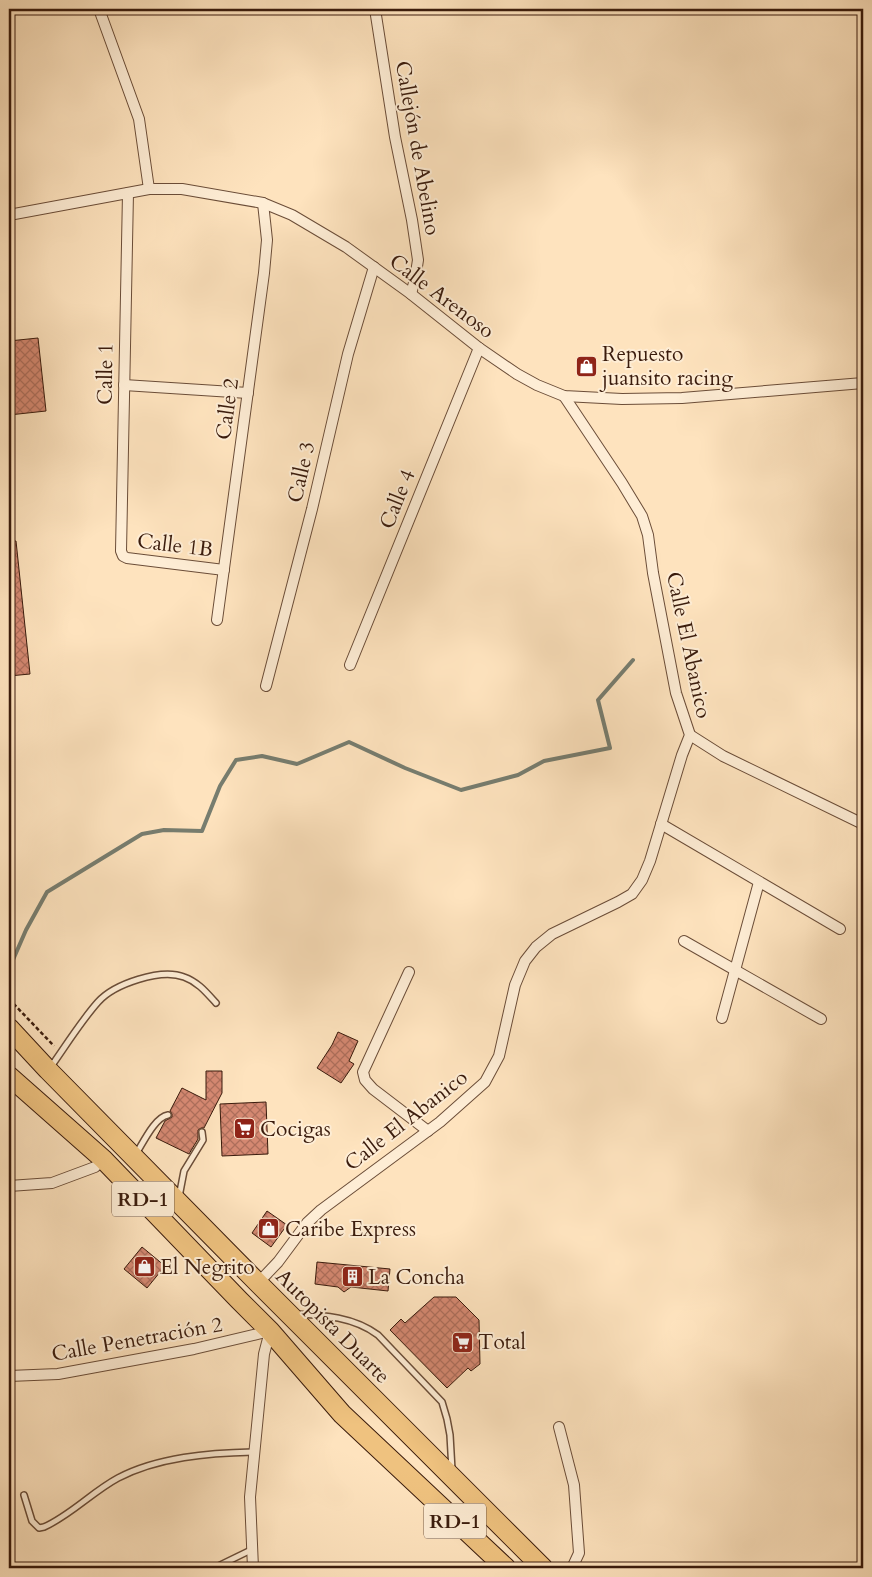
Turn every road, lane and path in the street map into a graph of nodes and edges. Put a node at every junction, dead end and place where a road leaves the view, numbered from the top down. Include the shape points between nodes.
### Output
1 (99, 9) edge
2 (375, 9) edge
3 (150, 189) junction
4 (128, 193) junction
5 (264, 203) junction
6 (9, 215) edge
7 (374, 267) junction
8 (411, 294) junction
9 (479, 348) junction
10 (863, 383) edge
11 (124, 385) junction
12 (248, 393) junction
13 (564, 396) junction
14 (122, 556) joint
15 (224, 570) junction
16 (218, 620) dead end
17 (350, 665) dead end
18 (266, 686) dead end
19 (690, 736) junction
20 (660, 824) junction
21 (863, 824) edge
22 (759, 882) junction
23 (840, 929) dead end
24 (684, 942) dead end
25 (735, 971) junction
26 (409, 972) dead end
27 (9, 999) edge
28 (216, 1003) dead end
29 (722, 1018) dead end
30 (821, 1019) dead end
31 (9, 1028) edge
32 (60, 1053) junction
33 (48, 1070) junction
34 (9, 1076) edge
35 (168, 1115) dead end
36 (428, 1131) junction
37 (202, 1132) dead end
38 (134, 1157) junction
39 (103, 1159) junction
40 (9, 1186) edge
41 (178, 1203) junction
42 (258, 1283) junction
43 (289, 1314) junction
44 (270, 1331) junction
45 (9, 1376) edge
46 (560, 1427) dead end
47 (254, 1452) junction
48 (404, 1474) junction
49 (453, 1478) junction
50 (24, 1495) dead end
51 (251, 1550) junction
52 (214, 1568) edge
53 (253, 1568) edge
54 (489, 1568) edge
55 (506, 1568) edge
56 (543, 1568) edge
57 (572, 1568) edge

1 - 3 street via 138,119
2 - 8 street, Callejón de Abelino via 418,260
3 - 4 street, Calle Arenoso
3 - 5 street, Calle Arenoso via 182,189
4 - 6 street, Calle Arenoso
4 - 11 street, Calle 1
5 - 7 street, Calle Arenoso via 292,215
5 - 12 street, Calle 2 via 267,240
7 - 8 street, Calle Arenoso
7 - 18 street, Calle 3 via 348,354
8 - 9 street, Calle Arenoso
9 - 13 street, Calle Arenoso via 517,374
9 - 17 street, Calle 4
10 - 13 street, Calle Arenoso via 682,398
11 - 12 street
11 - 14 street, Calle 1
12 - 15 street, Calle 2
13 - 19 street, Calle El Abanico via 642,516 676,692
14 - 15 street, Calle 1B
15 - 16 street, Calle 2
19 - 20 street, Calle El Abanico
19 - 21 street via 722,756
20 - 22 street
20 - 36 street, Calle El Abanico via 650,861 632,894 552,934 525,961 515,985 499,1056 485,1082
22 - 23 street
22 - 25 street
24 - 25 street
25 - 29 street
25 - 30 street
26 - 36 street via 364,1072 373,1089
27 - 32 path
28 - 32 lane via 202,986 182,976 136,979 98,1001
31 - 33 highway, Autopista Duarte / RD-1
32 - 33 lane
33 - 38 highway, Autopista Duarte / RD-1
34 - 39 highway, RD-1
35 - 38 lane via 158,1120
36 - 42 street, Calle El Abanico via 321,1210
37 - 41 lane via 203,1140 184,1171
38 - 41 highway, Autopista Duarte / RD-1
39 - 40 street via 95,1167 52,1183
39 - 44 highway, RD-1
41 - 42 highway, Autopista Duarte / RD-1
42 - 43 highway, Autopista Duarte / RD-1
43 - 49 highway, Autopista Duarte / RD-1
43 - 49 lane via 320,1314 352,1321 378,1335 442,1402 450,1435
44 - 45 street, Calle Penetración 2 via 194,1350 58,1374
44 - 47 street via 264,1354
44 - 48 highway, RD-1 via 342,1414
46 - 57 street via 574,1485 580,1553
47 - 50 lane via 153,1464 118,1478 39,1528 32,1521
47 - 51 street via 250,1497
48 - 54 highway
48 - 55 highway, RD-1
49 - 56 highway, Autopista Duarte / RD-1
51 - 52 lane
51 - 53 street

